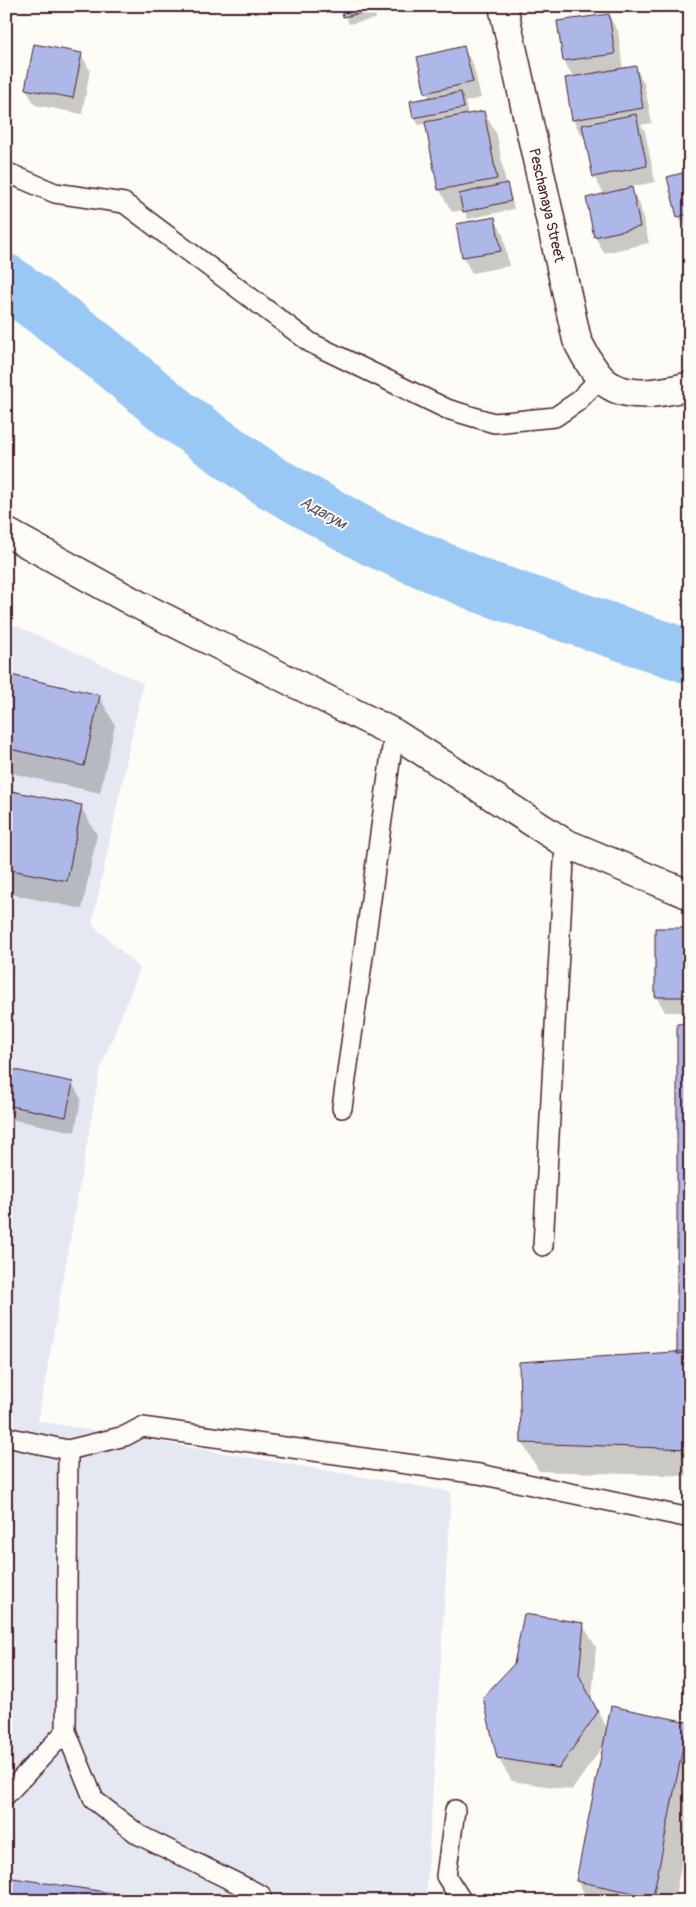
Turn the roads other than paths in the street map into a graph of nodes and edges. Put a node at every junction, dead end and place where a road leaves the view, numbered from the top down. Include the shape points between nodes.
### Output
1 (502, 6) edge
2 (6, 172) edge
3 (608, 384) junction
4 (690, 386) edge
5 (6, 532) edge
6 (394, 733) junction
7 (565, 843) junction
8 (690, 896) edge
9 (342, 1108) dead end
10 (543, 1246) dead end
11 (6, 1437) edge
12 (68, 1450) junction
13 (690, 1518) edge
14 (66, 1731) junction
15 (6, 1795) edge
16 (455, 1810) dead end
17 (262, 1901) edge
18 (462, 1901) edge

1 - 3 street, Peschanaya Street via 577,340
2 - 3 lane via 55,193 124,203 311,343 447,410 494,423 556,417
3 - 4 street via 643,394
5 - 6 street via 135,602
6 - 7 street
6 - 9 lane
7 - 8 street
7 - 10 lane
11 - 12 lane
12 - 13 lane via 125,1436 142,1427 479,1474
12 - 14 lane
14 - 15 lane
14 - 17 lane via 94,1800 139,1835 261,1895
16 - 18 lane via 446,1876

